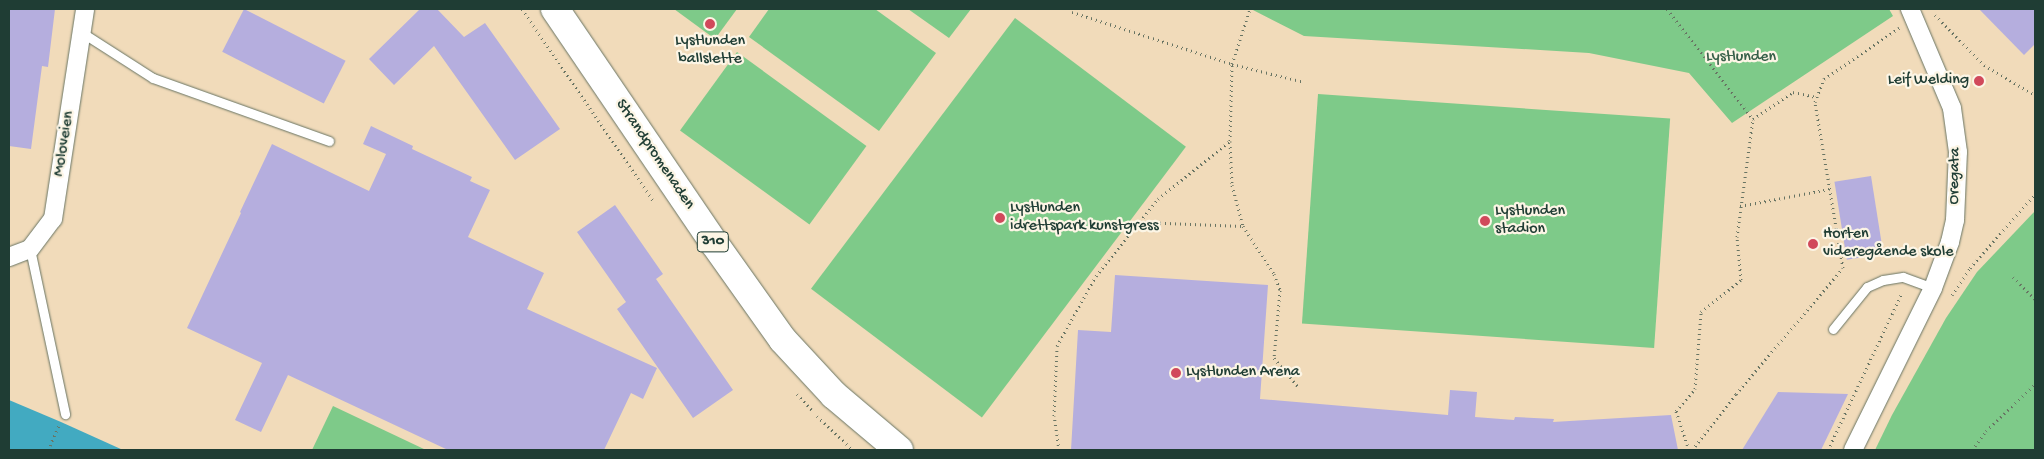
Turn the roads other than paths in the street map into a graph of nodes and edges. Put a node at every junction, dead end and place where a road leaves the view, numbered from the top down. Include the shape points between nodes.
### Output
1 (84, 9) edge
2 (555, 9) edge
3 (1918, 12) edge
4 (82, 32) junction
5 (329, 142) dead end
6 (30, 249) junction
7 (9, 257) edge
8 (1933, 288) junction
9 (1833, 329) dead end
10 (65, 414) road end
11 (899, 450) edge
12 (1853, 450) edge

1 - 4 street, Moloveien
2 - 11 main road, Strandpromenaden / 310 via 783,340 834,396
3 - 8 street, Oregata via 1952,108 1958,152 1955,220
4 - 5 lane via 153,78
4 - 6 street, Moloveien via 53,219
6 - 7 street
6 - 10 lane
8 - 9 lane via 1902,277 1867,287
8 - 12 street, Oregata

